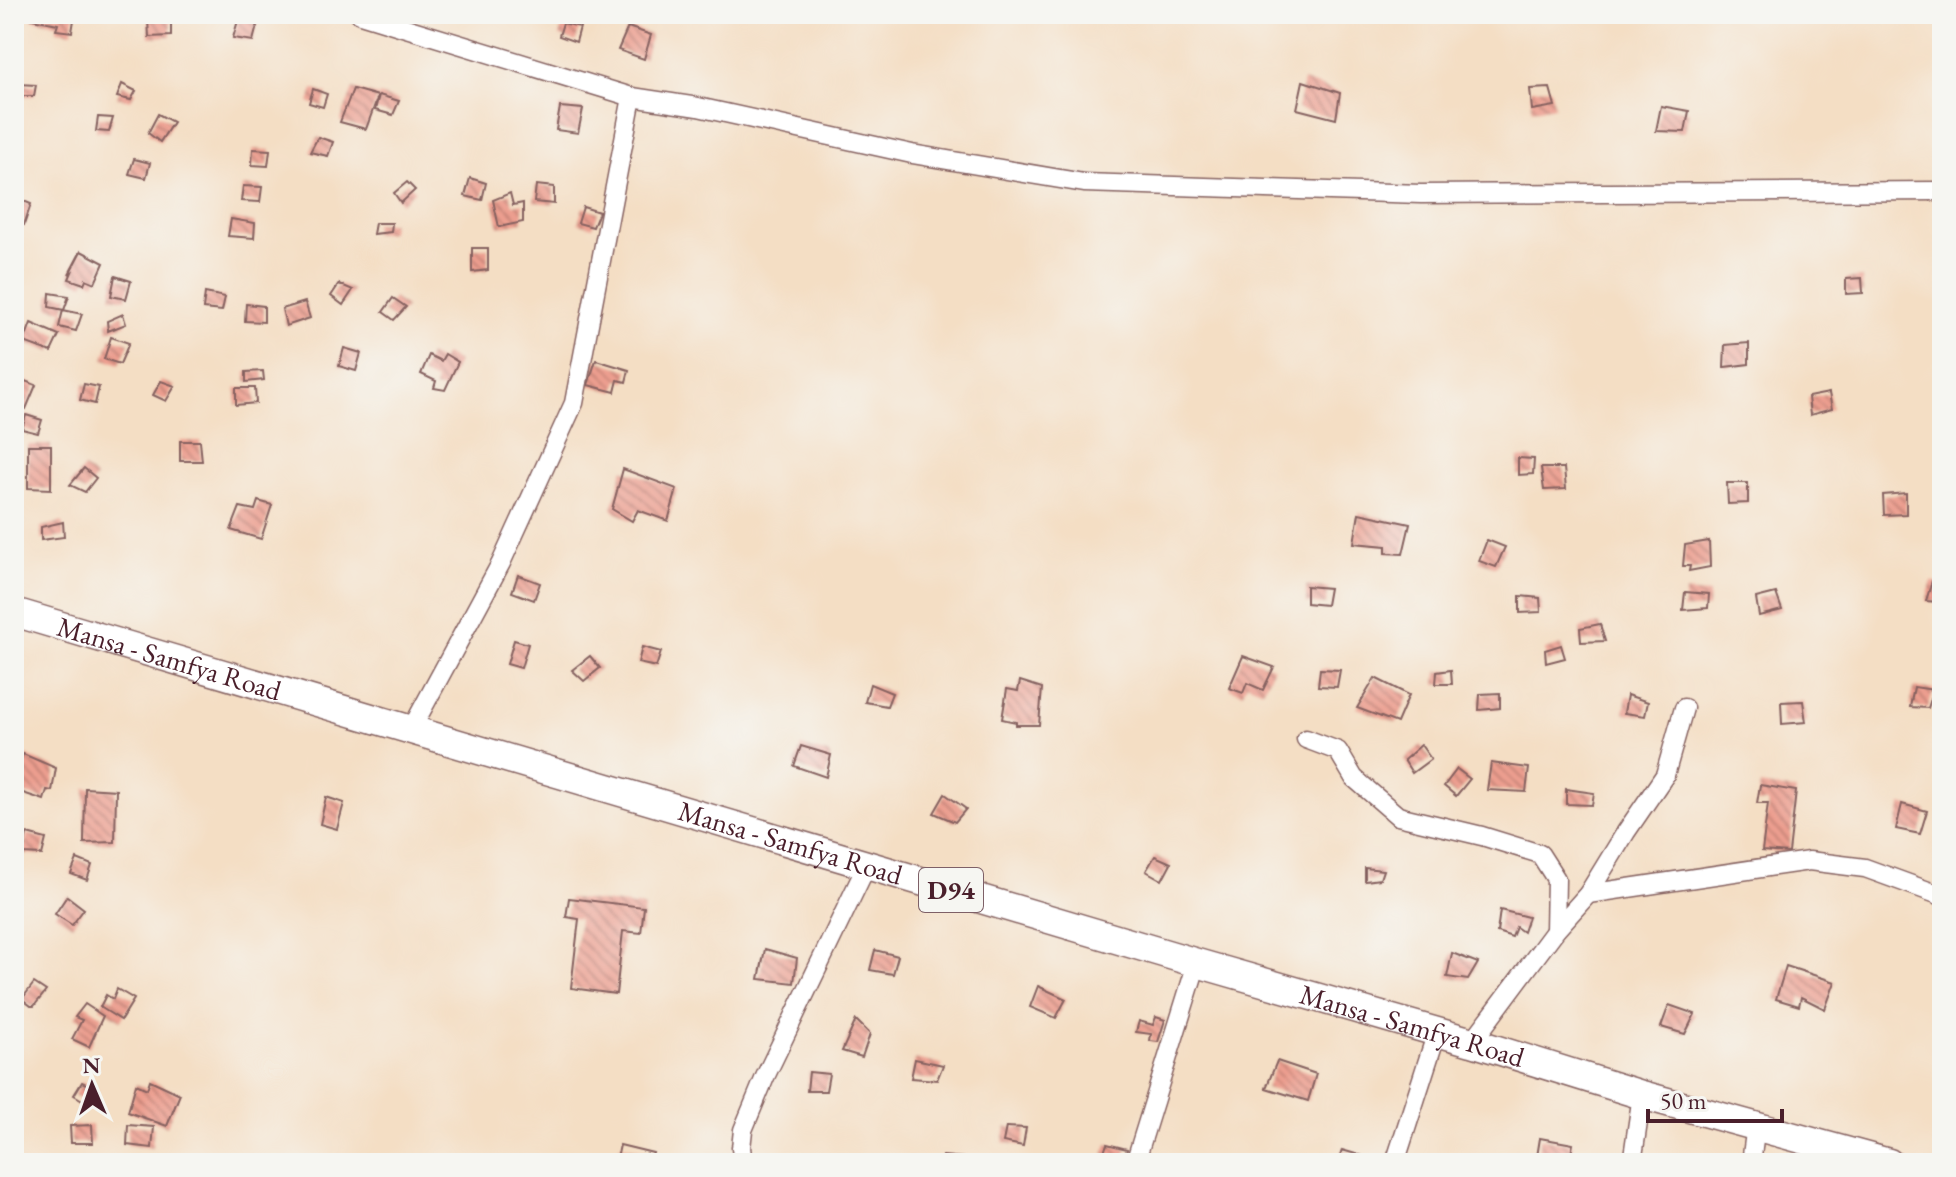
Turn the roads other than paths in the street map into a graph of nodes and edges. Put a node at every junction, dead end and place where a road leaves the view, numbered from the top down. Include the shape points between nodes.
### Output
1 (360, 14) edge
2 (632, 97) junction
3 (1942, 191) edge
4 (14, 612) edge
5 (1684, 708) dead end
6 (412, 728) junction
7 (1306, 739) dead end
8 (867, 865) junction
9 (1588, 894) junction
10 (1942, 896) edge
11 (1555, 931) junction
12 (1197, 963) junction
13 (1437, 1032) junction
14 (1472, 1042) junction
15 (1642, 1095) junction
16 (1756, 1125) junction
17 (743, 1163) edge
18 (1135, 1163) edge
19 (1395, 1163) edge
20 (1632, 1163) edge
21 (1751, 1163) edge
22 (1889, 1163) edge

1 - 2 street
2 - 3 street via 1084,183 1421,194
2 - 6 street via 574,403 501,563
4 - 6 main road, Mansa - Samfya Road / D94
5 - 9 street via 1665,775
6 - 8 main road, Mansa - Samfya Road / D94
7 - 11 street via 1338,751 1354,778 1398,816 1540,854 1556,879
8 - 12 main road, Mansa - Samfya Road / D94
8 - 17 street via 765,1077 743,1130
9 - 10 street via 1809,861 1865,868
9 - 11 street
11 - 14 street
12 - 13 main road, Mansa - Samfya Road / D94
12 - 18 street
13 - 14 main road, Mansa - Samfya Road / D94
13 - 19 street
14 - 15 main road, Mansa - Samfya Road / D94
15 - 16 main road, Mansa - Samfya Road / D94
15 - 20 street
16 - 21 street
16 - 22 main road, Mansa - Samfya Road / D94

